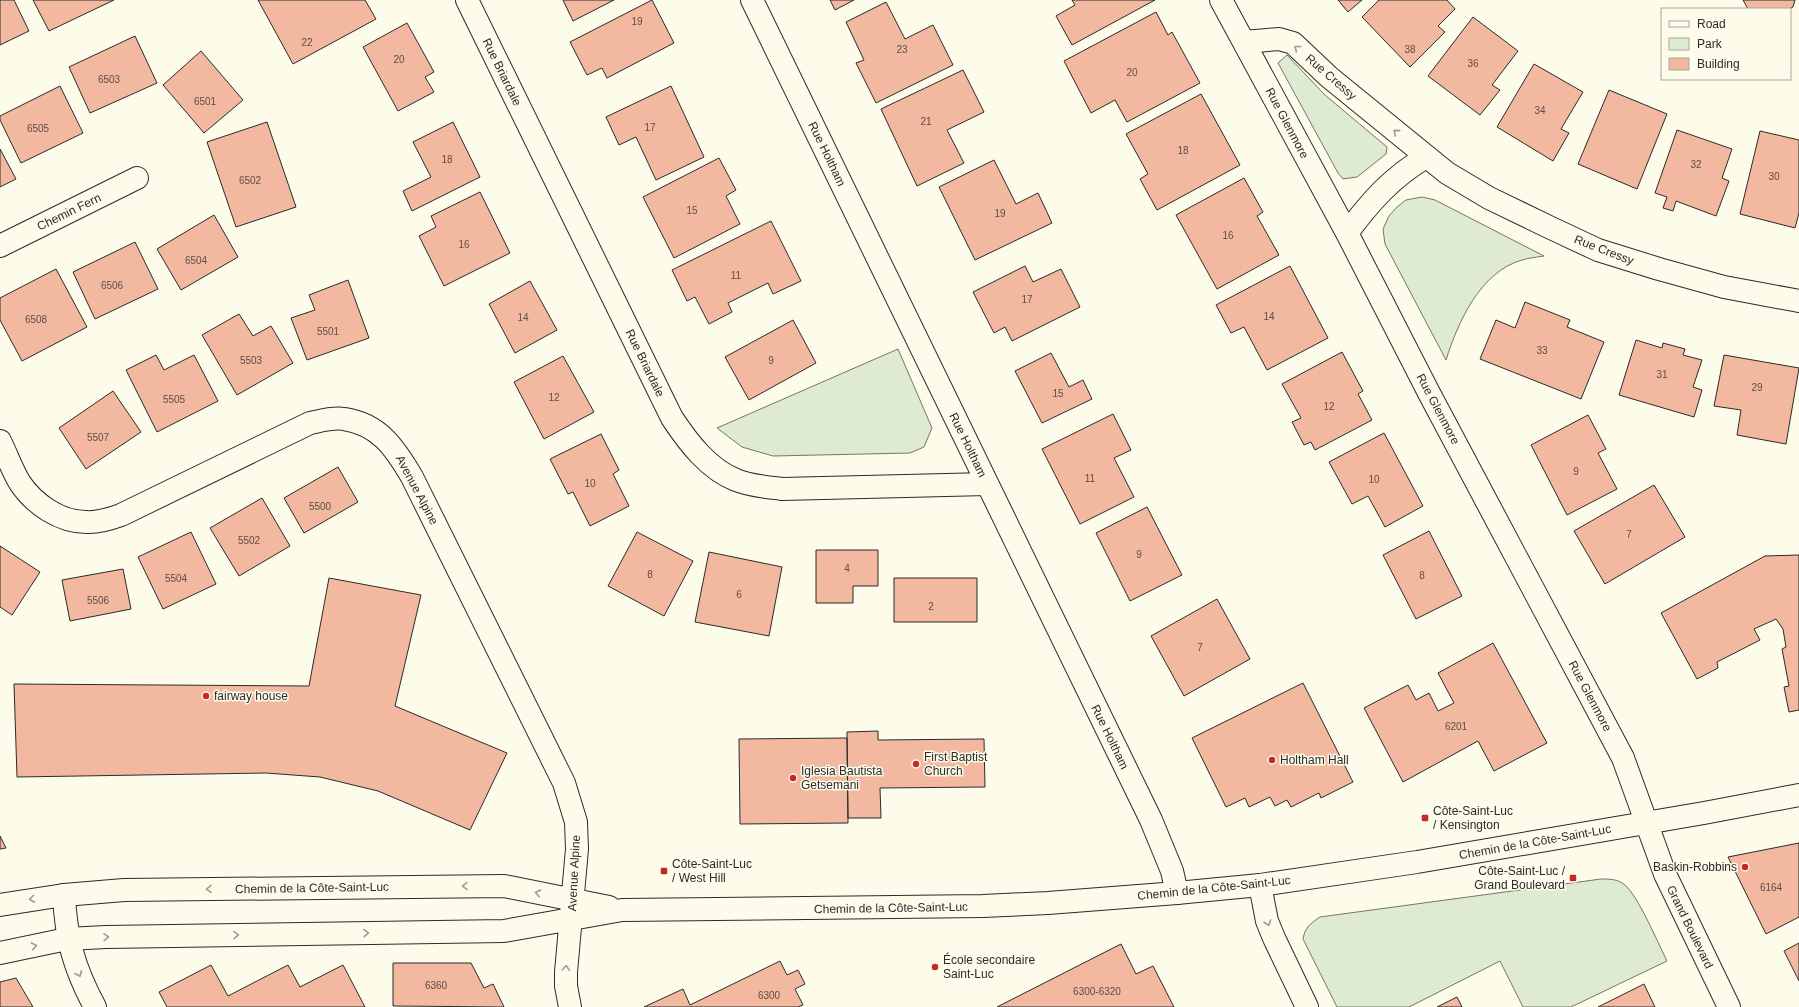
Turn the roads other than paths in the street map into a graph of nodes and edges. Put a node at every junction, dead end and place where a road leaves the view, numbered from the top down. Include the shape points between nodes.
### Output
1 (467, 0) edge
2 (752, 0) edge
3 (1222, 0) edge
4 (1244, 42) junction
5 (1426, 157) junction
6 (137, 178) dead end
7 (1347, 233) junction
8 (0, 246) edge
9 (1799, 301) edge
10 (0, 442) edge
11 (987, 484) junction
12 (1799, 795) edge
13 (1646, 822) junction
14 (1260, 885) junction
15 (1177, 893) junction
16 (64, 895) junction
17 (0, 904) edge
18 (572, 909) junction
19 (68, 939) junction
20 (0, 953) edge
21 (95, 1007) edge
22 (570, 1007) edge
23 (1307, 1007) edge
24 (1729, 1007) edge

1 - 11 street, Rue Briardale via 672,418 688,443 710,464 735,480 782,489
2 - 11 street, Rue Holtham
3 - 4 street, Rue Glenmore
5 -> 4 street, Rue Cressy via 1293,44 1279,39
4 - 7 street, Rue Glenmore
5 - 7 street via 1409,167 1368,204
5 - 9 street, Rue Cressy via 1489,198 1598,250 1724,287
6 - 8 street, Chemin Fern
7 - 13 street, Rue Glenmore via 1623,758
10 - 18 street, Avenue Alpine via 20,482 31,497 45,510 85,523 104,521 121,515 310,423 343,418 362,424 382,436 396,450 412,477 564,783 577,833
11 - 15 street, Rue Holtham via 1151,820 1172,871
12 - 13 street, Chemin de la Côte-Saint-Luc
13 - 14 street, Chemin de la Côte-Saint-Luc via 1424,861
13 - 24 street, Grand Boulevard via 1665,874
14 - 15 street, Chemin de la Côte-Saint-Luc
14 -> 23 street via 1267,921
15 - 18 street, Chemin de la Côte-Saint-Luc via 983,906
16 -> 17 street, Chemin de la Côte-Saint-Luc
18 -> 16 street, Chemin de la Côte-Saint-Luc via 504,886 124,890
16 - 19 street
19 -> 18 street, Chemin de la Côte-Saint-Luc via 504,931
22 -> 18 street, Avenue Alpine via 566,972
20 -> 19 street, Chemin de la Côte-Saint-Luc
19 -> 21 street via 76,968

